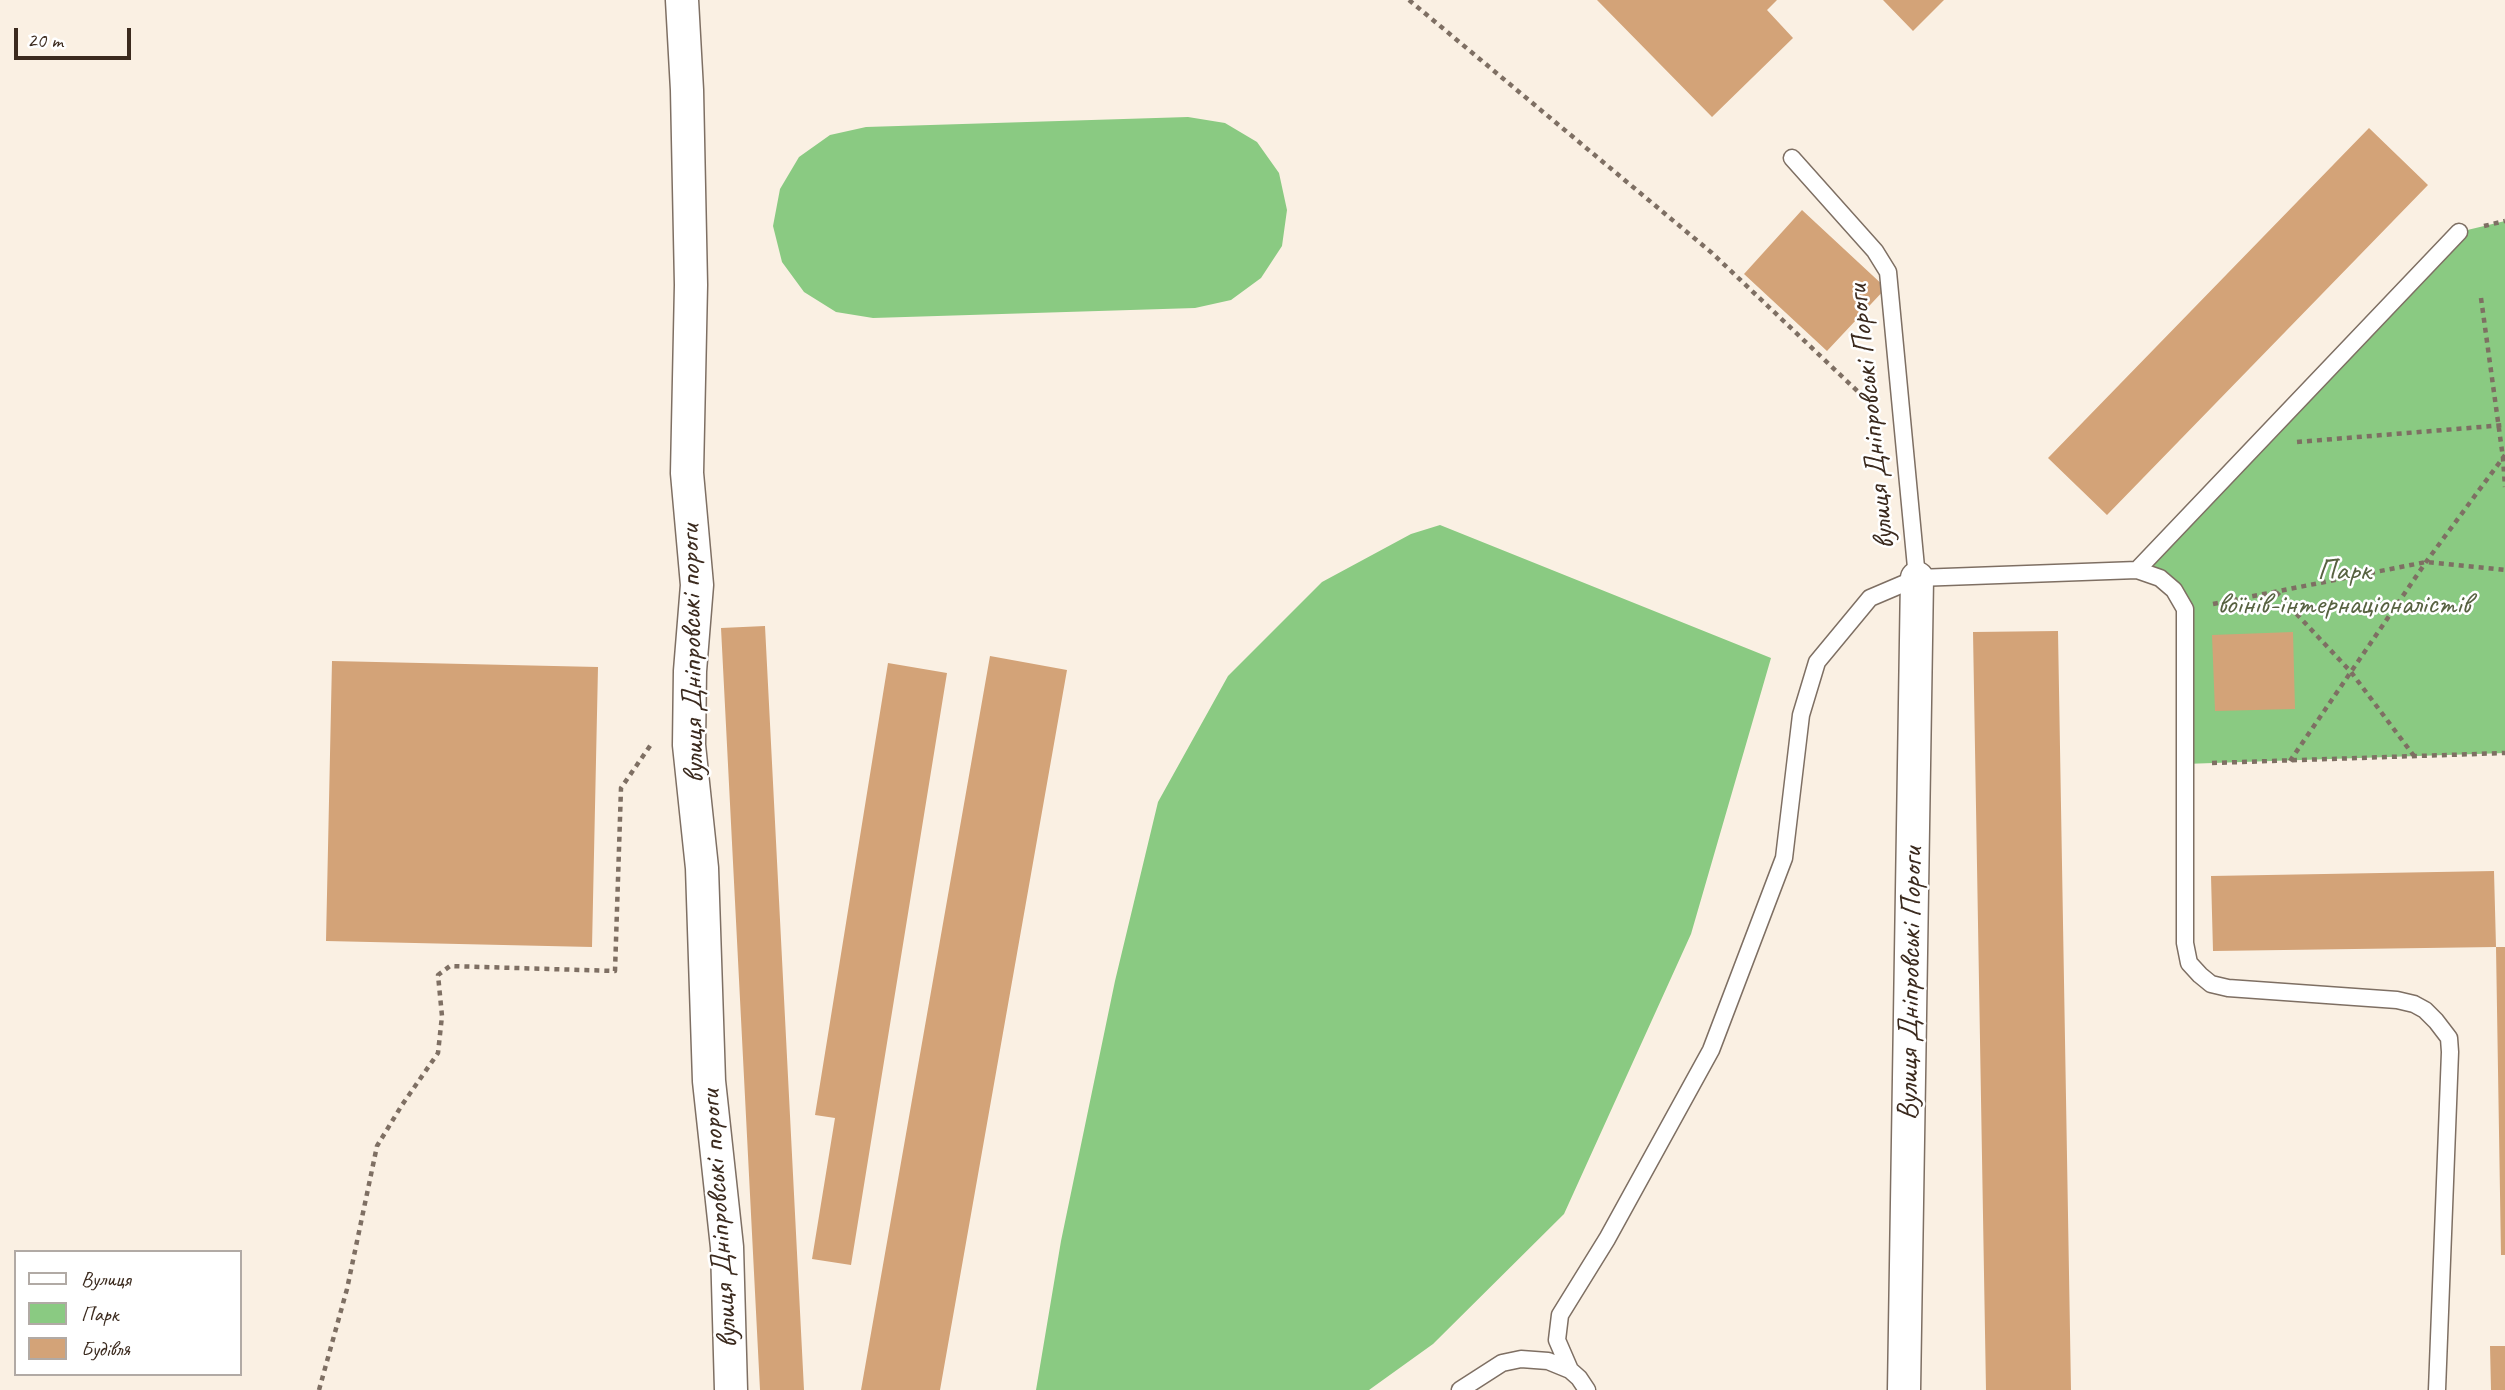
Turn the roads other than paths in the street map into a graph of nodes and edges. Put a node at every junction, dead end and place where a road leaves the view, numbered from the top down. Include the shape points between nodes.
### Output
1 (682, 0) edge
2 (1792, 158) dead end
3 (2459, 232) dead end
4 (2137, 570) junction
5 (1917, 578) junction
6 (1570, 1370) junction
7 (731, 1390) edge
8 (1460, 1390) edge
9 (1587, 1390) edge
10 (1904, 1390) edge
11 (2437, 1390) edge

1 - 7 street, вулиця Дніпровські пороги via 691,285 687,474 697,585 689,745 702,868 709,1081 727,1247
2 - 5 lane, вулиця Дніпровські Пороги via 1875,251 1888,272
3 - 4 lane
4 - 5 lane
4 - 11 lane via 2160,578 2185,609 2185,943 2189,964 2211,984 2228,988 2414,1004 2449,1038
5 - 6 lane via 1870,597 1817,662 1801,715 1784,858 1711,1050 1560,1315 1557,1340
5 - 10 street, Вулиця Дніпровські Пороги
6 - 8 lane via 1548,1361 1521,1359 1502,1363
6 - 9 lane

